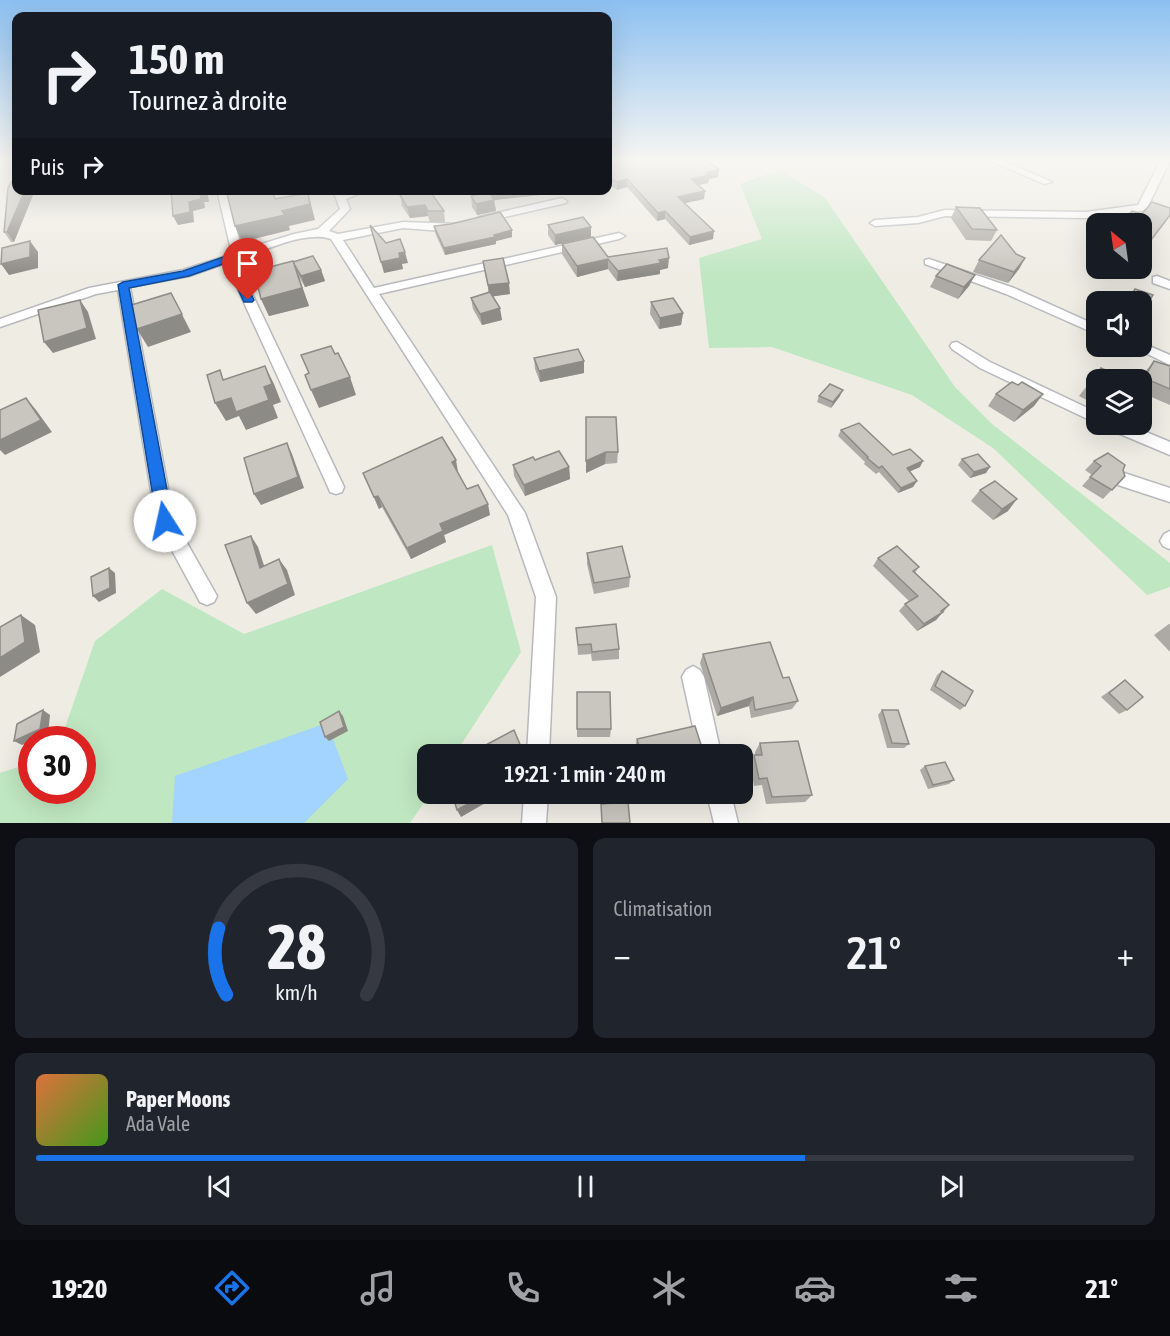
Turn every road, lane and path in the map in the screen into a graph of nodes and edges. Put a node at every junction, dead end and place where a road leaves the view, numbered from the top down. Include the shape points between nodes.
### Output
1 (222, 198) edge
2 (341, 198) edge
3 (1147, 198) edge
4 (562, 201) dead end
5 (875, 223) dead end
6 (321, 232) junction
7 (619, 236) dead end
8 (336, 238) junction
9 (233, 257) junction
10 (929, 262) dead end
11 (1157, 280) dead end
12 (123, 285) junction
13 (1170, 285) edge
14 (370, 292) junction
15 (0, 323) edge
16 (1086, 325) edge
17 (957, 346) dead end
18 (1152, 352) edge
19 (1170, 360) edge
20 (1086, 413) edge
21 (1137, 435) edge
22 (1170, 449) edge
23 (1125, 480) edge
24 (336, 487) dead end
25 (1170, 495) edge
26 (207, 596) dead end
27 (693, 677) dead end
28 (539, 744) edge
29 (708, 744) edge
30 (535, 804) edge
31 (721, 804) edge
32 (534, 823) edge
33 (726, 823) edge

1 - 9 street
2 - 6 street via 345,209 342,215
3 - 5 street via 1142,208 1086,215 945,213 918,220
4 - 8 street via 442,228 403,225
6 - 8 street
6 - 9 street
7 - 14 street
8 - 14 street
9 - 12 street via 185,273
9 - 24 street
10 - 16 street via 1010,291
11 - 13 street
12 - 15 street
12 - 26 street via 165,521
14 - 28 street via 516,513 546,597
17 - 20 street via 985,364
18 - 19 street
21 - 22 street
23 - 25 street
27 - 29 street
30 - 32 street
31 - 33 street

